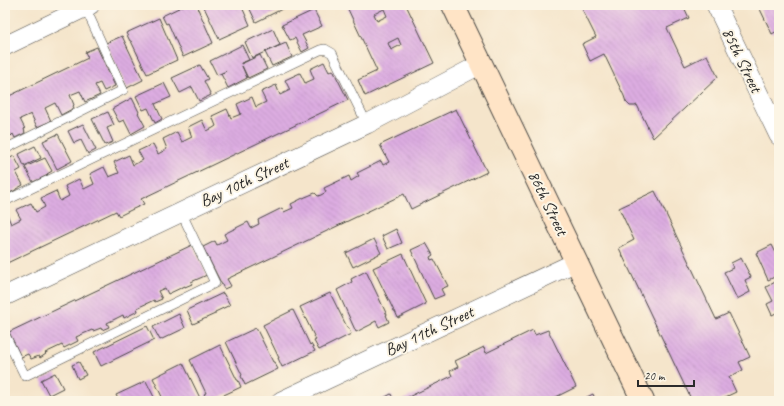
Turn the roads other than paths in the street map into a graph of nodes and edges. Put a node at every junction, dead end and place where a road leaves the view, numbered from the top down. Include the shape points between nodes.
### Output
1 (453, 5) edge
2 (716, 5) edge
3 (88, 6) edge
4 (5, 46) edge
5 (481, 64) junction
6 (367, 124) junction
7 (779, 136) edge
8 (5, 149) edge
9 (5, 201) edge
10 (181, 212) junction
11 (576, 262) junction
12 (5, 296) edge
13 (5, 335) edge
14 (282, 401) edge
15 (643, 401) edge

1 - 5 main road, 86th Street
2 - 7 street, 85th Street
3 - 4 street
3 - 8 lane via 123,90
5 - 6 street, Bay 10th Street
5 - 11 main road, 86th Street
6 - 9 lane via 332,53 325,49 315,51
6 - 10 street, Bay 10th Street
10 - 12 street, Bay 10th Street
10 - 13 lane via 215,283 25,376
11 - 14 street, Bay 11th Street
11 - 15 main road, 86th Street

